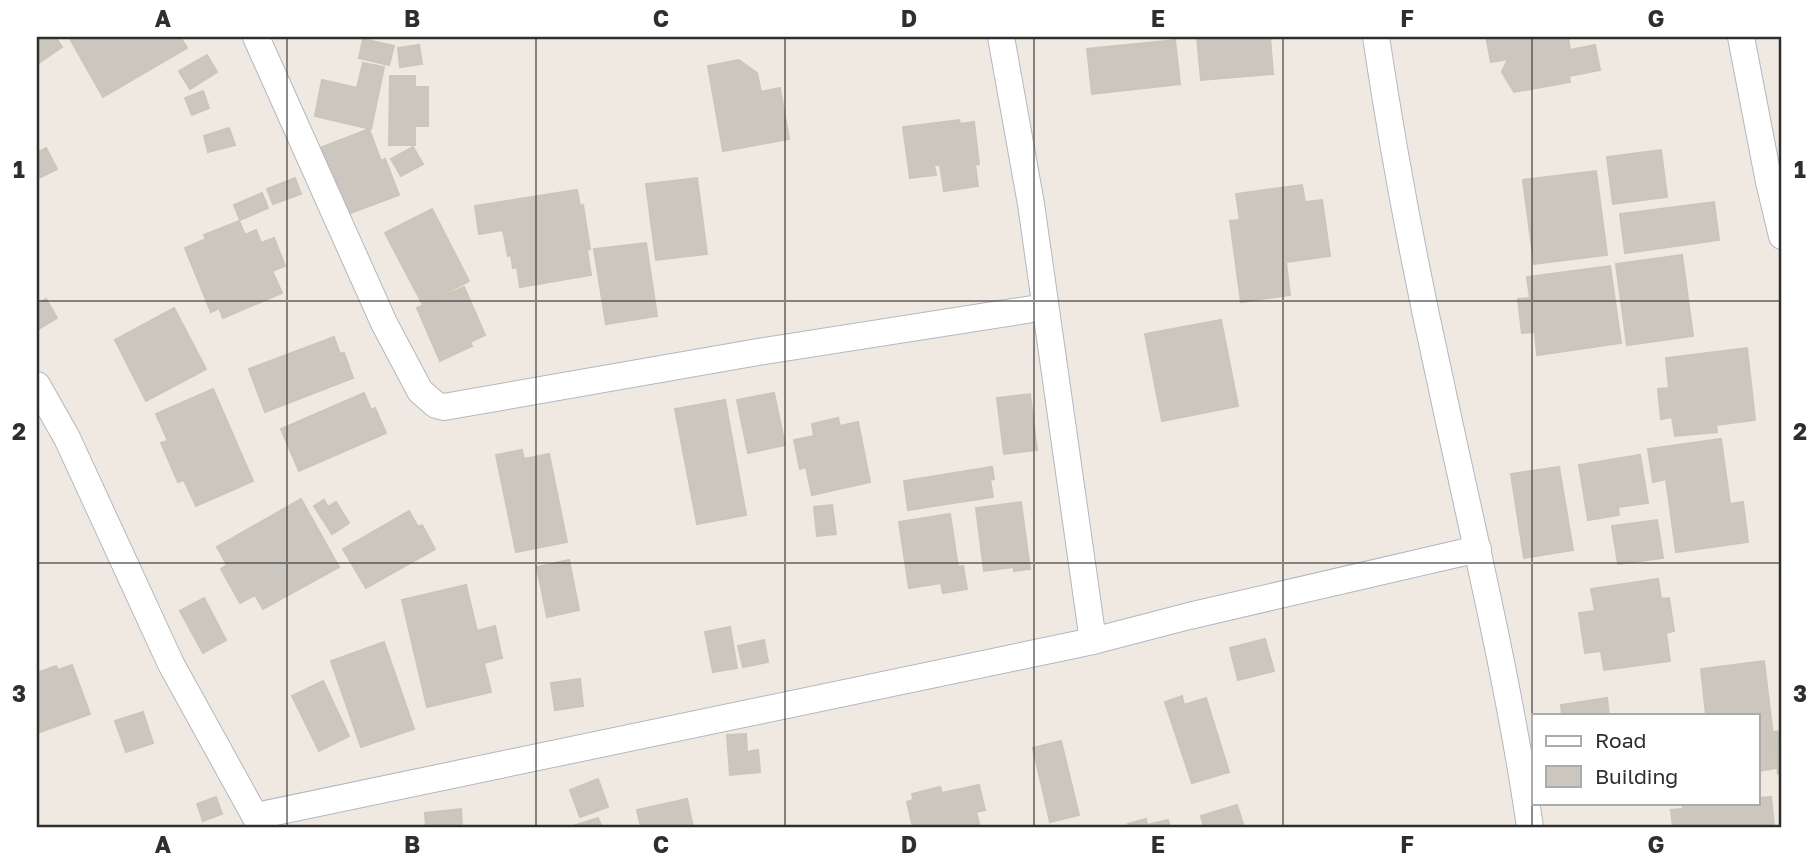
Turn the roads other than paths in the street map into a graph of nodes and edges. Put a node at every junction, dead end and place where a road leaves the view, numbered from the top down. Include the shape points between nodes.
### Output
1 (257, 37) edge
2 (1001, 37) edge
3 (1376, 37) edge
4 (1741, 37) edge
5 (1776, 181) edge
6 (1782, 236) edge
7 (1045, 307) junction
8 (37, 385) edge
9 (1478, 549) junction
10 (1093, 641) junction
11 (258, 821) edge
12 (1530, 827) edge

1 - 7 street via 384,323 420,391 436,405
2 - 7 street
3 - 9 street via 1393,151
4 - 5 street
5 - 6 street
7 - 10 street
8 - 11 street via 67,438 171,664
9 - 10 street
9 - 12 street via 1516,732
10 - 11 street

